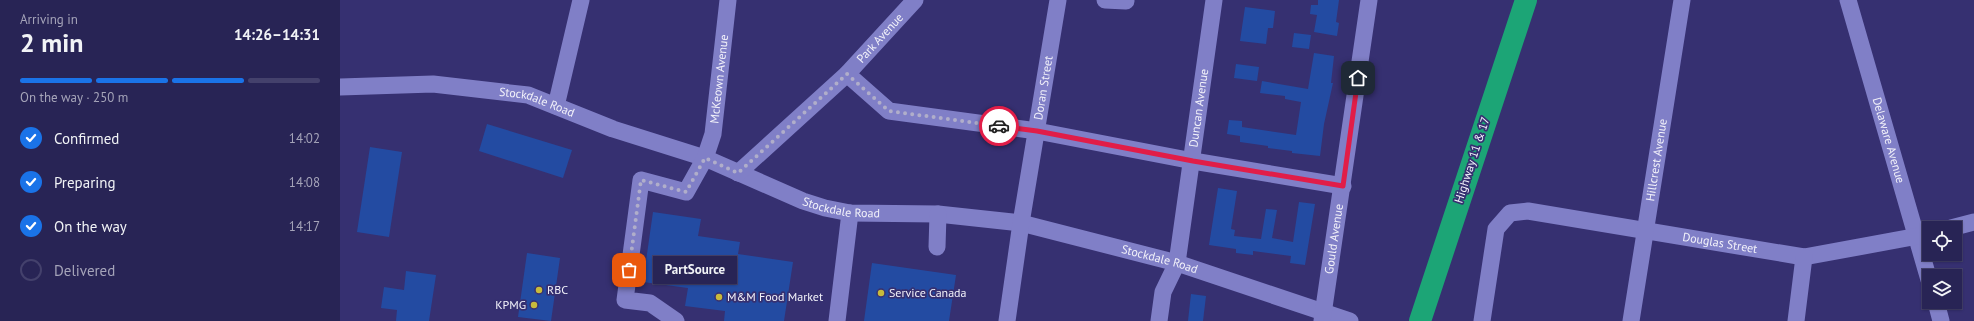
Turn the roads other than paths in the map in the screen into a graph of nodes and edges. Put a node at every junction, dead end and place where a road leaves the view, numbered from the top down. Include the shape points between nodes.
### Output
1 (581, 0) edge
2 (728, 0) edge
3 (915, 0) edge
4 (1058, 0) edge
5 (1105, 0) edge
6 (1214, 0) edge
7 (1369, 0) edge
8 (1526, 0) edge
9 (1682, 0) edge
10 (1848, 0) edge
11 (1126, 1) edge
12 (847, 74) junction
13 (340, 87) edge
14 (556, 106) junction
15 (1037, 131) junction
16 (705, 158) junction
17 (1193, 161) junction
18 (738, 173) junction
19 (1343, 186) junction
20 (850, 213) junction
21 (938, 214) junction
22 (1974, 222) edge
23 (1021, 223) junction
24 (1962, 225) edge
25 (1645, 230) junction
26 (1922, 233) edge
27 (1922, 236) edge
28 (937, 247) dead end
29 (1804, 257) junction
30 (1177, 263) junction
31 (1938, 309) edge
32 (1323, 317) edge
33 (676, 321) edge
34 (837, 321) edge
35 (1007, 321) edge
36 (1159, 321) edge
37 (1350, 321) edge
38 (1420, 321) edge
39 (1482, 321) edge
40 (1631, 321) edge
41 (1796, 321) edge
42 (1941, 321) edge

1 - 14 street
2 - 16 street, McKeown Avenue via 713,134
3 - 12 street, Park Avenue
4 - 15 street, Doran Street
5 - 11 street
6 - 17 street, Duncan Avenue
7 - 19 street, Gould Avenue
8 - 38 highway, Highway 11 & 17
9 - 25 street, Hillcrest Avenue
10 - 26 street, Delaware Avenue
12 - 15 street via 889,111
12 - 18 street, Park Avenue
13 - 14 street, Stockdale Road via 434,84 528,95
14 - 16 street, Stockdale Road via 613,129
15 - 17 street
15 - 23 street, Doran Street
16 - 18 street, Stockdale Road
16 - 33 street, McKeown Avenue via 686,192 641,180 625,300 650,304
17 - 19 street
17 - 30 street, Duncan Avenue
18 - 20 street, Stockdale Road via 803,201
19 - 32 street, Gould Avenue
20 - 21 street, Stockdale Road
20 - 34 street
21 - 23 street, Stockdale Road
21 - 28 street
22 - 24 street
23 - 30 street, Stockdale Road
23 - 35 street, Doran Street
25 - 29 street, Douglas Street
25 - 39 street, Douglas Street via 1528,211 1510,212 1496,229
25 - 40 street, Hillcrest Avenue
27 - 29 street, Douglas Street
29 - 41 street
30 - 32 street, Stockdale Road
30 - 36 street, Duncan Avenue via 1163,292
31 - 42 street
32 - 37 street, Stockdale Road

